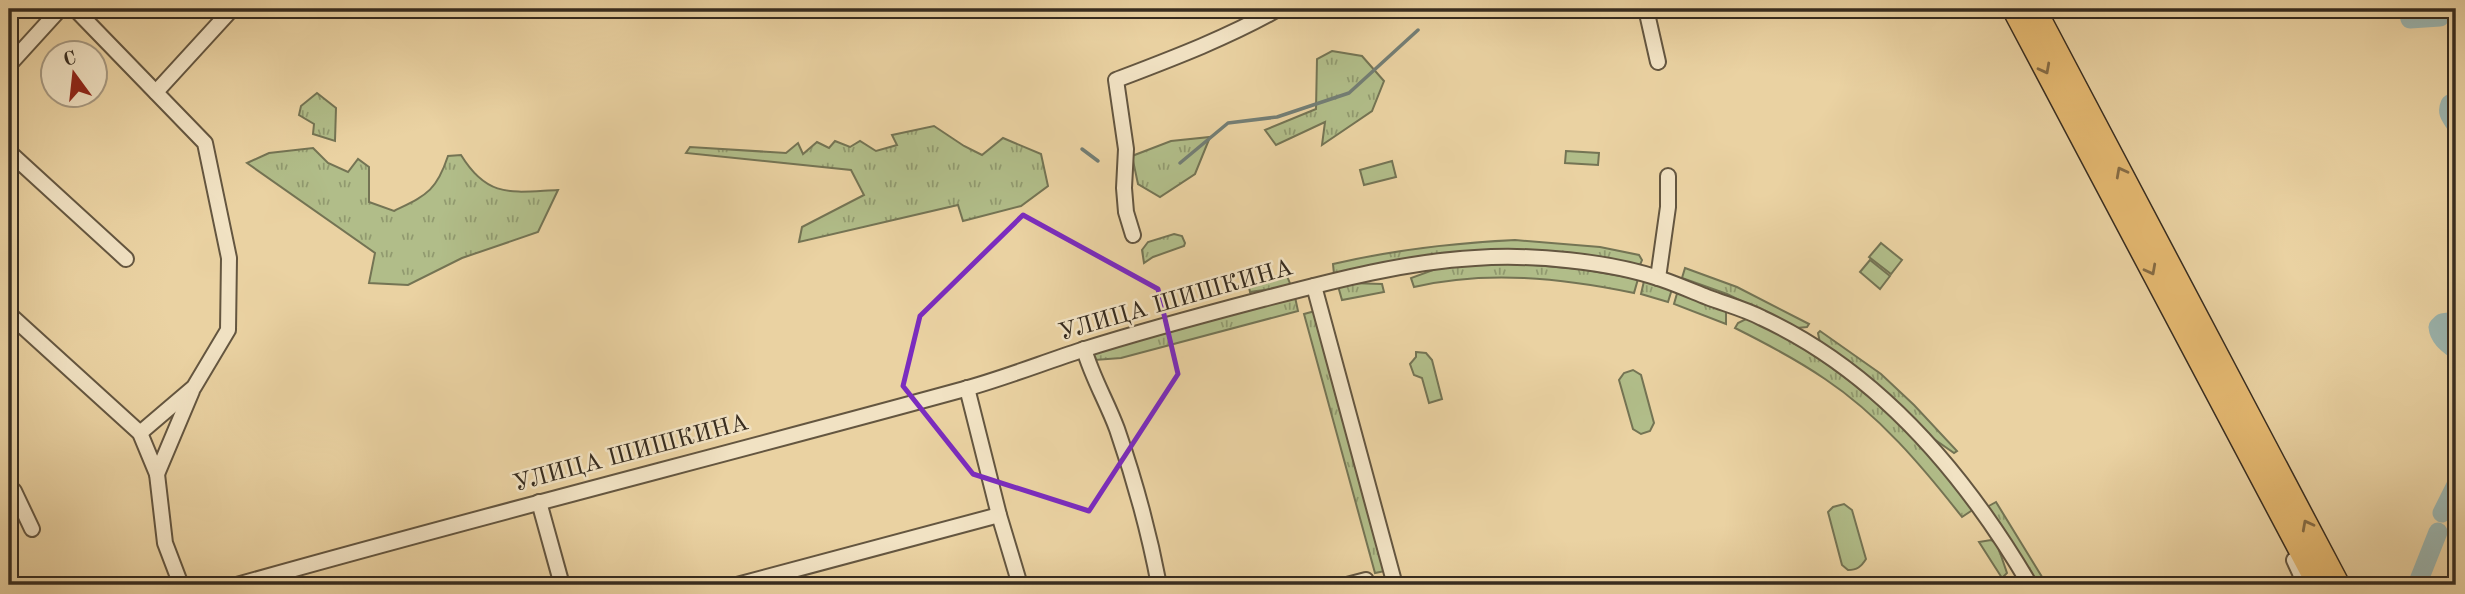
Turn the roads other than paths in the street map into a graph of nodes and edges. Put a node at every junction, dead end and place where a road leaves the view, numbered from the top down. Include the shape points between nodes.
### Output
1 (60, 9) edge
2 (75, 9) edge
3 (232, 9) edge
4 (1278, 9) edge
5 (1646, 9) edge
6 (2013, 9) edge
7 (2035, 9) edge
8 (1658, 62) dead end
9 (9, 65) edge
10 (156, 92) junction
11 (9, 152) edge
12 (1668, 176) dead end
13 (1133, 235) dead end
14 (126, 258) dead end
15 (1658, 278) junction
16 (1314, 286) junction
17 (9, 314) edge
18 (1084, 349) junction
19 (194, 387) junction
20 (967, 388) junction
21 (140, 433) junction
22 (157, 474) junction
23 (9, 486) edge
24 (2266, 487) junction
25 (539, 502) junction
26 (999, 515) junction
27 (32, 529) dead end
28 (181, 585) edge
29 (237, 585) edge
30 (562, 585) edge
31 (737, 585) edge
32 (1020, 585) edge
33 (1159, 585) edge
34 (1348, 585) edge
35 (1368, 585) edge
36 (1395, 585) edge
37 (2030, 585) edge
38 (2302, 585) edge
39 (2318, 585) edge
40 (2339, 585) edge

1 - 9 street
2 - 10 street
3 - 10 street
4 - 13 street via 1214,41 1116,80 1126,149 1126,212
5 - 8 street
6 -> 24 highway
40 -> 7 highway
10 - 19 street via 205,142 229,258 228,330
11 - 14 street
12 - 15 street
15 - 16 street, УЛИЦА ШИШКИНА via 1606,266 1477,258 1397,268
15 - 37 street, УЛИЦА ШИШКИНА via 1761,317 1859,379 1954,471
16 - 18 street, УЛИЦА ШИШКИНА
16 - 36 street
17 - 21 street
18 - 20 street, УЛИЦА ШИШКИНА
18 - 33 street via 1116,427 1147,524
19 - 21 street
19 - 22 street
20 - 25 street, УЛИЦА ШИШКИНА
20 - 26 street
21 - 22 street
22 - 28 street via 165,543
23 - 27 street
24 - 38 street
24 - 39 highway
25 - 29 street, УЛИЦА ШИШКИНА
25 - 30 street
26 - 31 street
26 - 32 street
34 - 35 street via 1366,580

